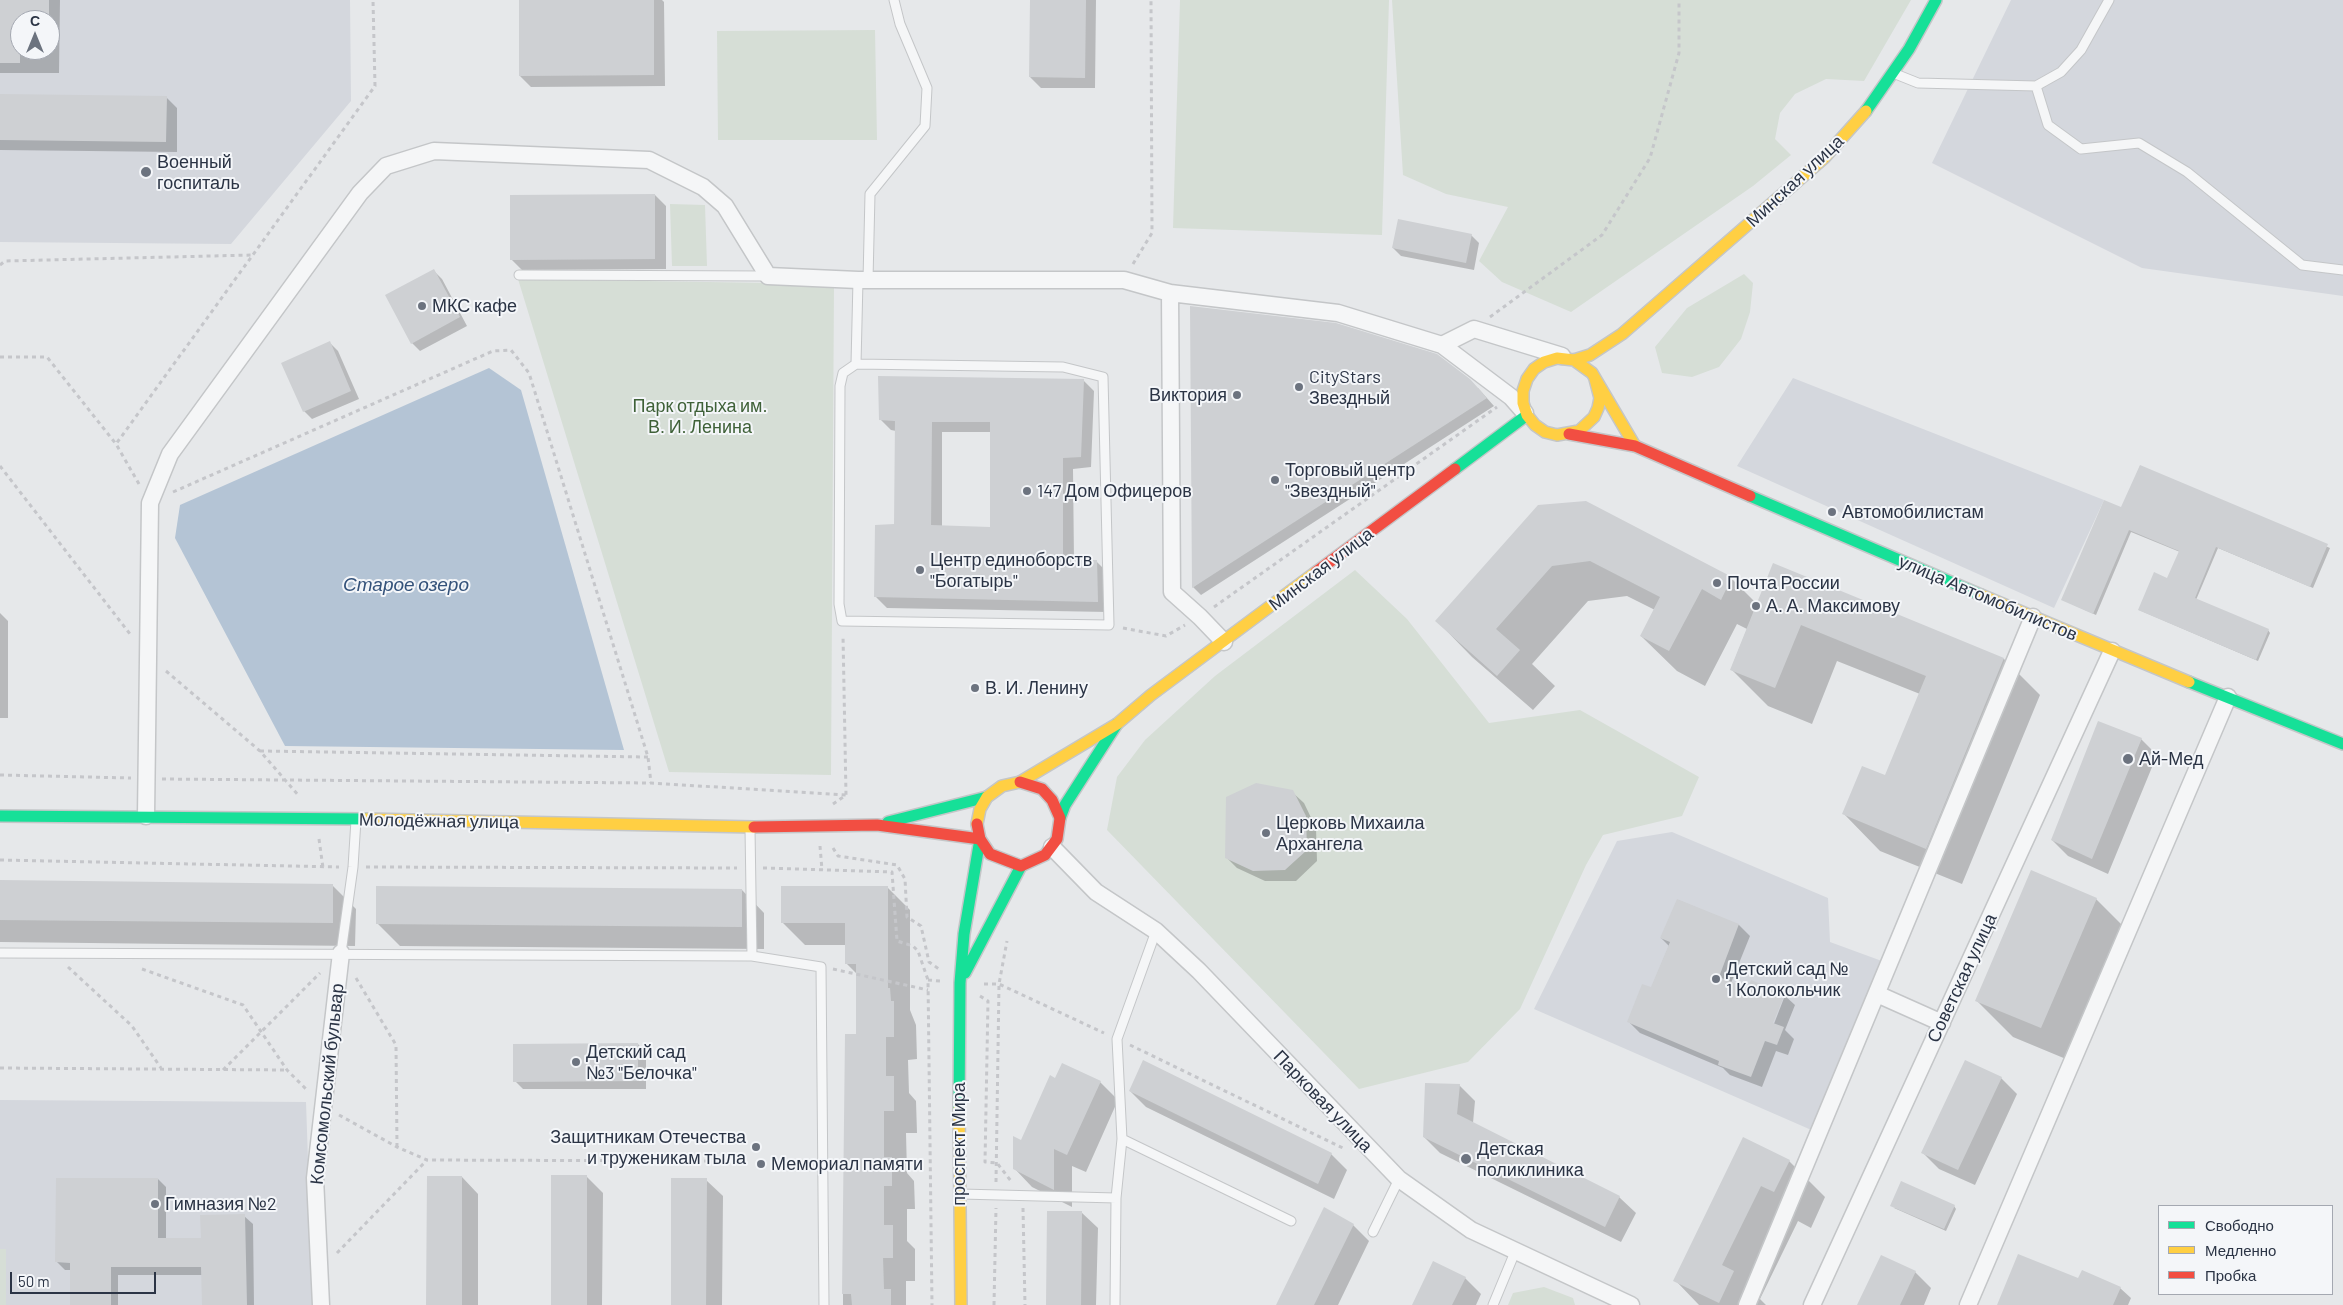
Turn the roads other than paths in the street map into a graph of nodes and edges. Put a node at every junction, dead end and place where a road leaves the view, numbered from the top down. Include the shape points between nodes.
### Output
1 (894, 0) edge
2 (1936, 0) edge
3 (2109, 0) edge
4 (1893, 73) junction
5 (2036, 86) junction
6 (2343, 270) edge
7 (519, 275) dead end
8 (768, 276) junction
9 (863, 280) junction
10 (1170, 293) junction
11 (1622, 334) junction
12 (1442, 345) junction
13 (1571, 359) junction
14 (856, 364) junction
15 (1594, 376) junction
16 (1527, 415) junction
17 (1569, 434) junction
18 (1635, 446) junction
19 (2033, 617) junction
20 (1224, 642) junction
21 (2112, 651) junction
22 (2228, 697) junction
23 (1117, 724) junction
24 (2343, 744) edge
25 (1020, 782) junction
26 (987, 797) junction
27 (0, 816) edge
28 (146, 816) junction
29 (1060, 818) junction
30 (356, 820) junction
31 (877, 825) junction
32 (750, 827) junction
33 (980, 838) junction
34 (1052, 847) junction
35 (1021, 866) junction
36 (1156, 931) junction
37 (0, 953) edge
38 (341, 953) junction
39 (752, 956) junction
40 (960, 983) junction
41 (1877, 994) junction
42 (1942, 1023) junction
43 (1122, 1139) junction
44 (1399, 1179) junction
45 (959, 1194) junction
46 (1116, 1198) junction
47 (1291, 1221) dead end
48 (1373, 1232) dead end
49 (1515, 1252) junction
50 (1622, 1303) edge
51 (321, 1305) edge
52 (824, 1305) edge
53 (961, 1305) edge
54 (1115, 1305) edge
55 (1493, 1305) edge
56 (1747, 1305) edge
57 (1812, 1305) edge
58 (1968, 1305) edge

1 - 9 lane via 900,24 926,88 925,126 870,194
2 - 4 street, Минская улица
3 - 5 lane via 2081,50 2061,72
4 - 5 lane via 1918,83
4 - 11 street, Минская улица via 1860,120 1807,175
5 - 6 lane via 2048,125 2081,149 2139,143 2187,172 2302,265
7 - 8 lane
8 - 9 street
8 - 28 street via 725,206 703,187 650,160 434,151 386,166 360,193 170,454 150,503
9 - 10 street via 1124,280
9 - 14 lane
10 - 12 street via 1338,313
10 - 20 street via 1172,592
11 - 13 street via 1590,355
11 - 15 street
12 - 13 street via 1474,329
12 - 16 street via 1511,397
13 - 15 street
13 - 16 street via 1556,358 1534,369 1527,379 1523,397
14 - 14 lane via 1063,367 1103,376 1109,625 842,621 839,604 840,386 843,373
15 - 17 street via 1600,398 1594,418 1579,431
15 - 18 street
16 - 17 street via 1545,432
16 - 20 street, Минская улица
17 - 18 street, улица Автомобилистов
18 - 19 street, улица Автомобилистов
19 - 21 street, улица Автомобилистов
19 - 41 street
20 - 23 street, Минская улица
21 - 22 street, улица Автомобилистов
21 - 42 street, Советская улица
22 - 24 street, улица Автомобилистов
22 - 58 street
23 - 25 street, Минская улица
23 - 29 street, Минская улица
25 - 26 street via 1002,786
25 - 29 street via 1042,790 1052,800
26 - 31 street, Молодёжная улица
26 - 33 street via 978,816
27 - 28 street, Молодёжная улица
28 - 30 street, Молодёжная улица
29 - 34 street via 1057,839
30 - 32 street, Молодёжная улица
30 - 38 lane
31 - 32 street, Молодёжная улица
31 - 33 street, Молодёжная улица
32 - 39 lane
33 - 35 street via 990,854
33 - 40 street, проспект Мира via 964,934
34 - 35 street via 1045,855
34 - 36 street, Парковая улица via 1096,892
35 - 40 street, проспект Мира
36 - 43 lane via 1118,1039
36 - 44 street, Парковая улица via 1199,971
37 - 38 lane
38 - 39 lane
38 - 51 street, Комсомольский бульвар via 315,1178
39 - 52 lane via 821,967
40 - 45 street, проспект Мира
41 - 42 street
41 - 56 street
42 - 57 street, Советская улица
43 - 46 lane
43 - 47 lane
44 - 48 lane
44 - 49 street, Парковая улица via 1471,1230
45 - 46 lane
45 - 53 street, проспект Мира
46 - 54 lane
49 - 50 street, Парковая улица
49 - 55 lane

